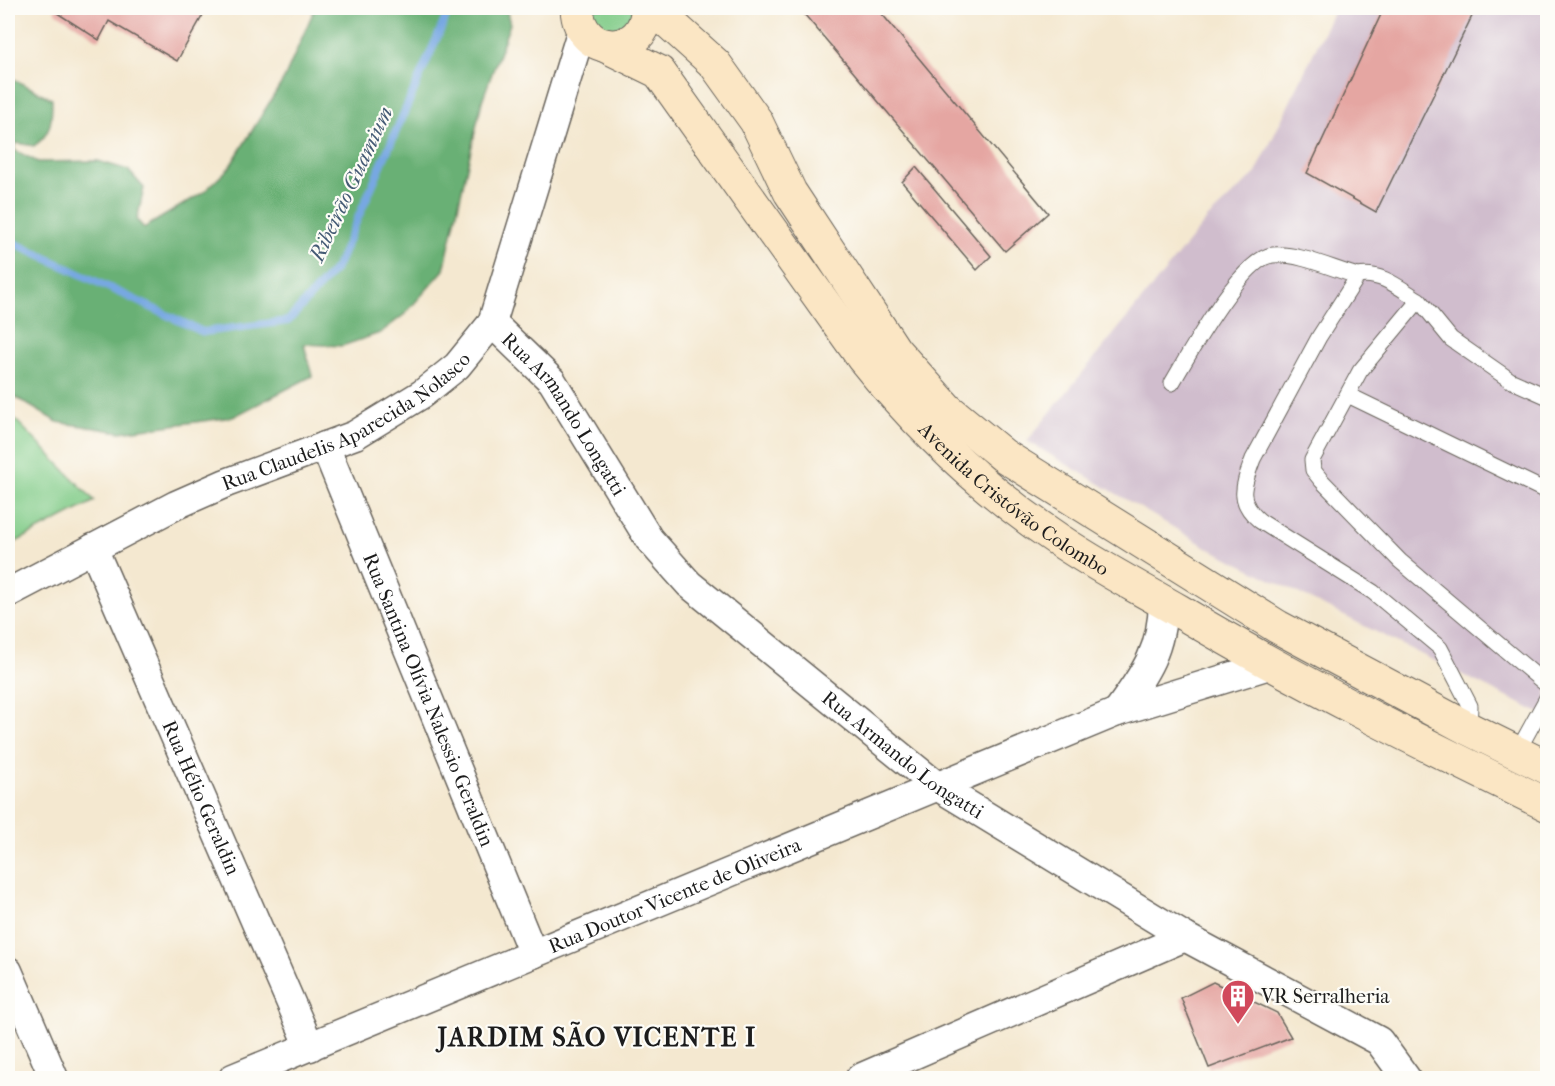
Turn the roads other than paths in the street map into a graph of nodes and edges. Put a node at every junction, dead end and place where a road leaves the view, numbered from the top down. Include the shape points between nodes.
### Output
1 (647, 8) edge
2 (653, 8) edge
3 (588, 27) edge
4 (1358, 276) junction
5 (1419, 300) junction
6 (492, 323) junction
7 (1172, 383) dead end
8 (1348, 395) junction
9 (1548, 397) edge
10 (324, 446) junction
11 (1548, 492) edge
12 (93, 548) junction
13 (8, 592) edge
14 (1163, 602) junction
15 (1269, 665) junction
16 (1548, 686) edge
17 (1548, 696) edge
18 (1117, 712) junction
19 (1469, 729) junction
20 (1517, 753) junction
21 (1548, 768) edge
22 (1504, 784) junction
23 (937, 786) junction
24 (1548, 806) edge
25 (1185, 937) junction
26 (533, 954) junction
27 (8, 971) edge
28 (310, 1047) junction
29 (54, 1078) edge
30 (233, 1078) edge
31 (860, 1078) edge
32 (1406, 1078) edge

1 - 3 main road via 638,34 624,44
2 - 19 main road, Avenida Cristóvão Colombo via 715,64 756,122 790,192 895,351 947,409 1003,455 1278,627
3 - 6 street, Rua Claudelis Aparecida Nolasco
3 - 14 main road, Avenida Cristóvão Colombo via 659,72 863,358 941,446 1050,535
4 - 5 lane via 1381,277
4 - 7 lane via 1271,255 1248,269 1209,321
4 - 19 lane via 1319,337 1253,459 1243,499 1247,510 1260,521 1373,592 1440,648 1470,706
5 - 8 lane via 1360,371
5 - 9 lane via 1451,339 1510,380
6 - 10 street, Rua Claudelis Aparecida Nolasco via 457,366 422,394 355,435
6 - 23 street, Rua Armando Longatti via 552,381 649,539 689,584
8 - 11 lane
8 - 16 lane via 1312,460 1313,470 1400,561
10 - 12 street, Rua Claudelis Aparecida Nolasco via 186,500
10 - 26 street, Rua Santina Olívia Nalessio Geraldin
12 - 13 street, Rua Claudelis Aparecida Nolasco
12 - 28 street, Rua Hélio Geraldin
14 - 15 main road, Avenida Cristóvão Colombo
14 - 18 street via 1161,633 1153,659
15 - 18 street, Rua Doutor Vicente de Oliveira
15 - 22 main road, Avenida Cristóvão Colombo
17 - 20 lane
18 - 23 street, Rua Doutor Vicente de Oliveira
19 - 20 main road, Avenida Cristóvão Colombo
20 - 21 main road, Avenida Cristóvão Colombo
20 - 22 lane
22 - 24 main road, Avenida Cristóvão Colombo
23 - 25 street, Rua Armando Longatti
23 - 26 street, Rua Doutor Vicente de Oliveira
25 - 31 street
25 - 32 street, Rua Armando Longatti via 1379,1041
26 - 28 street, Rua Doutor Vicente de Oliveira
27 - 29 street
28 - 30 street, Rua Doutor Vicente de Oliveira

